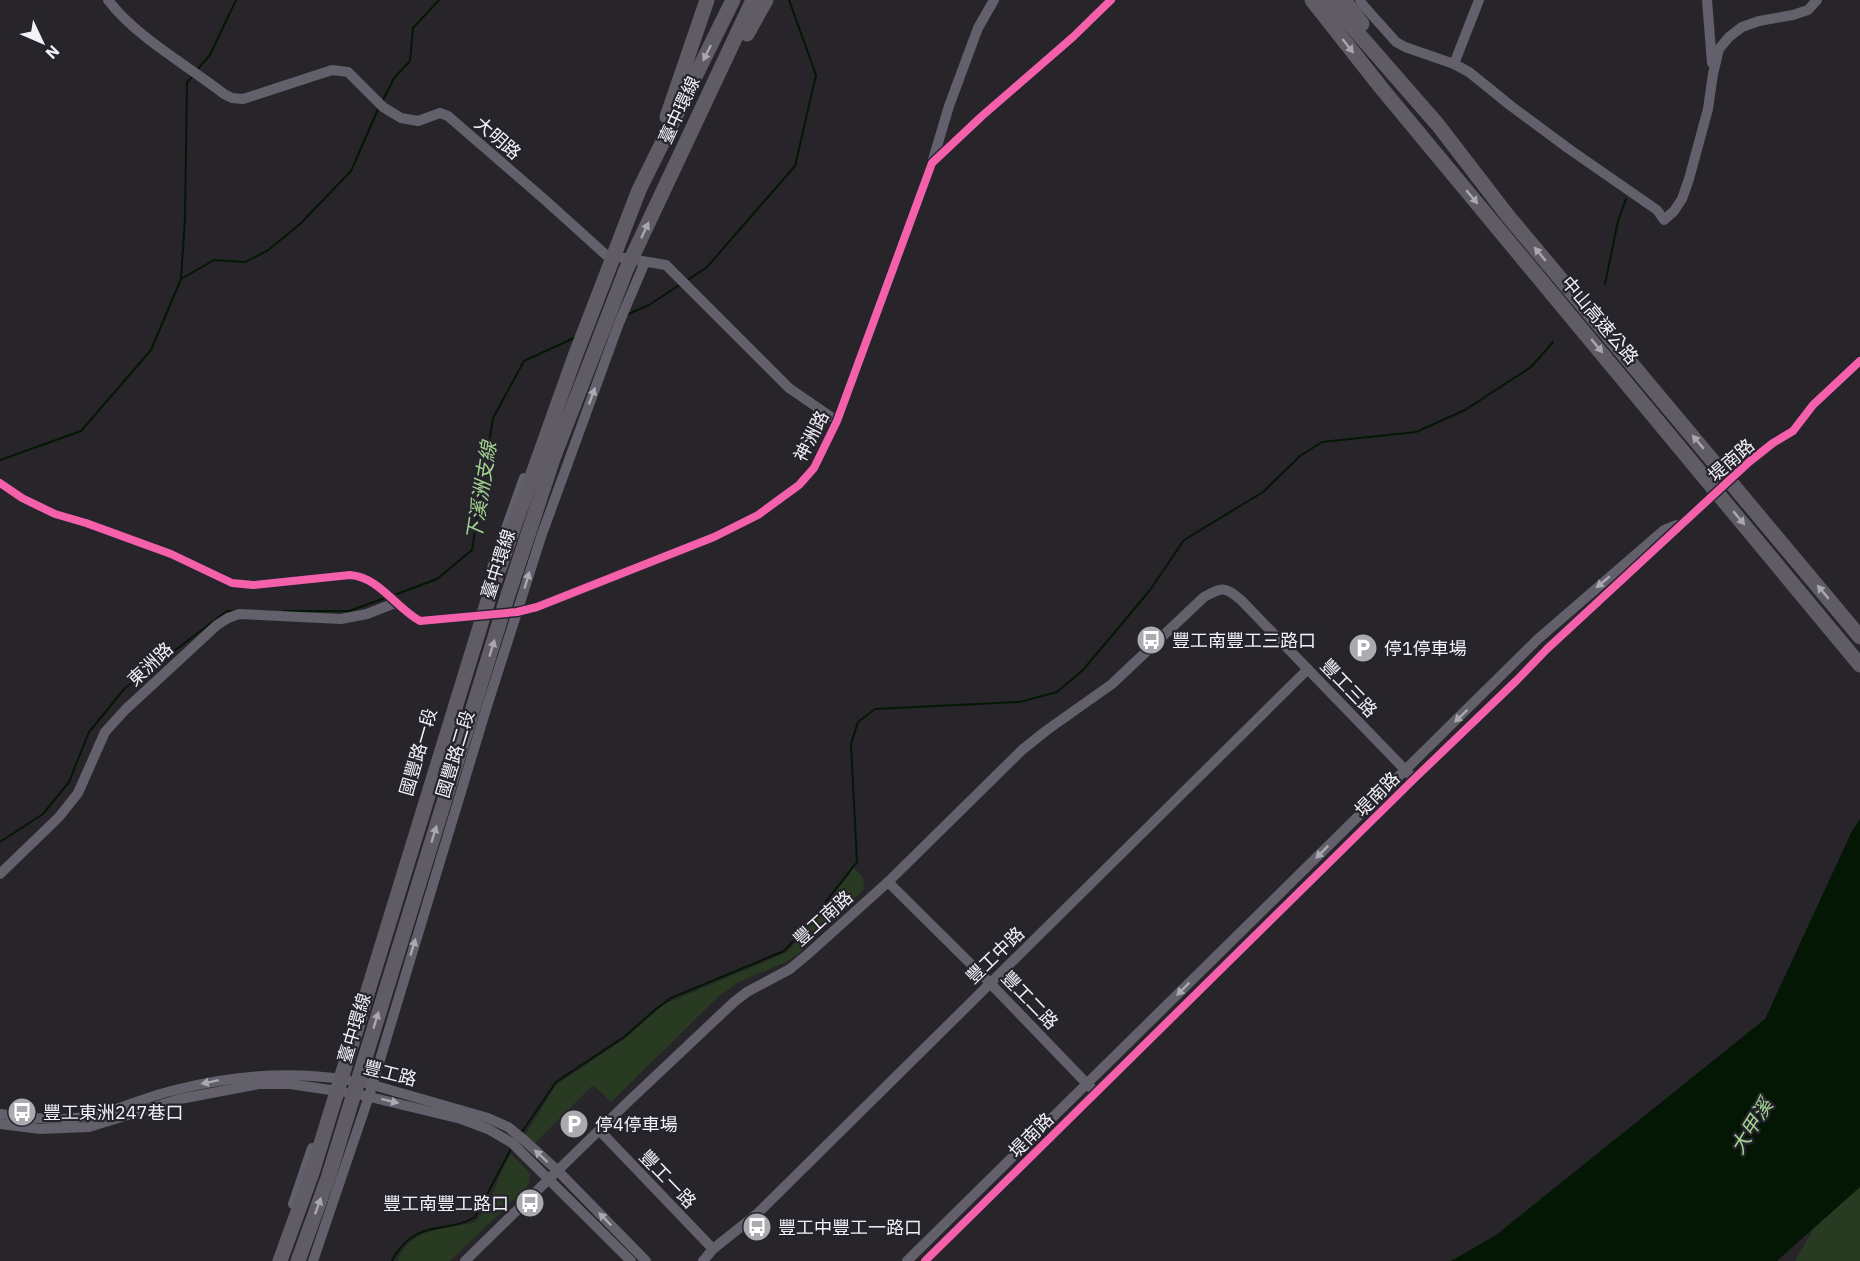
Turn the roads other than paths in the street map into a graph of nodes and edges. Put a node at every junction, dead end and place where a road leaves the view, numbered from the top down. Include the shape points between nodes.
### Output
1 (108, 0) edge
2 (707, 0) edge
3 (733, 0) edge
4 (753, 0) edge
5 (766, 0) edge
6 (994, 0) edge
7 (1344, 0) edge
8 (1360, 0) edge
9 (1479, 0) edge
10 (1707, 0) edge
11 (1817, 0) edge
12 (1117, 1) edge
13 (1318, 2) edge
14 (1454, 64) junction
15 (1713, 74) junction
16 (1438, 125) junction
17 (932, 163) junction
18 (664, 189) junction
19 (639, 190) junction
20 (606, 255) junction
21 (645, 262) junction
22 (1860, 361) edge
23 (837, 421) junction
24 (0, 483) edge
25 (1683, 523) junction
26 (1204, 597) joint
27 (396, 603) junction
28 (517, 612) junction
29 (476, 615) junction
30 (1860, 637) edge
31 (1860, 665) edge
32 (1308, 669) junction
33 (1405, 770) junction
34 (1414, 779) junction
35 (0, 874) edge
36 (888, 882) junction
37 (989, 982) junction
38 (336, 1078) junction
39 (373, 1084) junction
40 (1086, 1084) junction
41 (333, 1090) junction
42 (1095, 1092) junction
43 (369, 1096) junction
44 (0, 1114) edge
45 (0, 1124) edge
46 (600, 1131) junction
47 (518, 1141) junction
48 (558, 1171) junction
49 (550, 1180) junction
50 (713, 1249) junction
51 (274, 1261) edge
52 (280, 1261) edge
53 (298, 1261) edge
54 (314, 1261) edge
55 (465, 1261) edge
56 (631, 1261) edge
57 (646, 1261) edge
58 (703, 1261) edge
59 (907, 1261) edge
60 (925, 1261) edge

1 - 20 street, 大明路 via 158,46 232,98 243,99 332,70 348,72 383,107 401,118 418,121 440,113 448,116
2 - 19 highway
3 -> 19 highway, 臺中環線
4 - 18 highway, 臺中環線
5 - 18 highway
6 - 17 street via 978,28
7 - 16 highway
8 - 14 street via 1396,42
9 - 14 street
10 - 15 street
11 - 15 street via 1808,10 1742,27 1719,49
12 - 17 street, 神洲路
13 - 16 highway, 中山高速公路
13 -> 31 highway, 中山高速公路 via 1390,98
14 - 15 street via 1656,210 1664,220 1682,200 1708,109
30 -> 16 highway, 中山高速公路 via 1508,216
17 - 23 street, 神洲路
53 -> 18 highway, 臺中環線 via 328,1178 554,456 626,270
19 - 52 highway, 臺中環線 via 491,591 315,1162
20 - 21 street
20 - 29 street, 國豐路一段
21 - 23 street via 666,265 789,388
28 -> 21 street, 國豐路二段 via 619,323
22 - 25 street, 堤南路 via 1813,405 1793,431 1749,462
23 - 28 street, 神洲路 via 810,472 786,497 758,515 686,549
24 - 27 street, 神洲路 via 55,514 171,554 232,583 253,585 355,576 370,580
25 -> 33 street, 堤南路 via 1664,530 1562,617
25 - 34 street, 堤南路
26 - 32 street, 豐工三路 via 1218,589 1230,590
26 - 36 street, 豐工南路 via 1112,684 1022,750
27 - 29 street, 神洲路 via 420,621
27 - 35 street, 東洲路 via 341,619 239,614 217,625 105,732 78,793
28 - 29 street, 神洲路
39 -> 28 street, 國豐路二段
29 - 38 street, 國豐路一段
32 - 33 street, 豐工三路
32 - 37 street, 豐工中路
33 - 34 street, 豐工三路
33 -> 40 street, 堤南路
34 - 42 street, 堤南路
36 - 37 street, 豐工二路
36 - 46 street, 豐工南路 via 790,969 734,1002
37 - 40 street, 豐工二路
37 - 50 street, 豐工中路 via 757,1214
38 - 39 street, 豐工路
38 - 41 street, 國豐路一段
38 -> 44 street, 豐工路 via 220,1080 77,1118
39 - 43 street, 國豐路二段
39 - 47 street, 豐工路 via 488,1118
40 - 42 street, 豐工二路
40 - 59 street, 堤南路
41 - 43 street, 豐工路
41 - 45 street, 豐工路 via 259,1084 180,1099 89,1127 40,1129
41 - 51 street, 國豐路一段
42 - 60 street, 堤南路
43 -> 47 street, 豐工路 via 460,1119
43 - 54 street, 國豐路二段
46 - 48 street, 豐工南路
46 - 50 street, 豐工一路
48 -> 47 street, 豐工路
47 - 49 street, 豐工路
48 - 49 street, 豐工南路
57 -> 48 street, 豐工路
49 - 55 street, 豐工南路
49 - 56 street, 豐工路
50 - 58 street, 豐工中路

